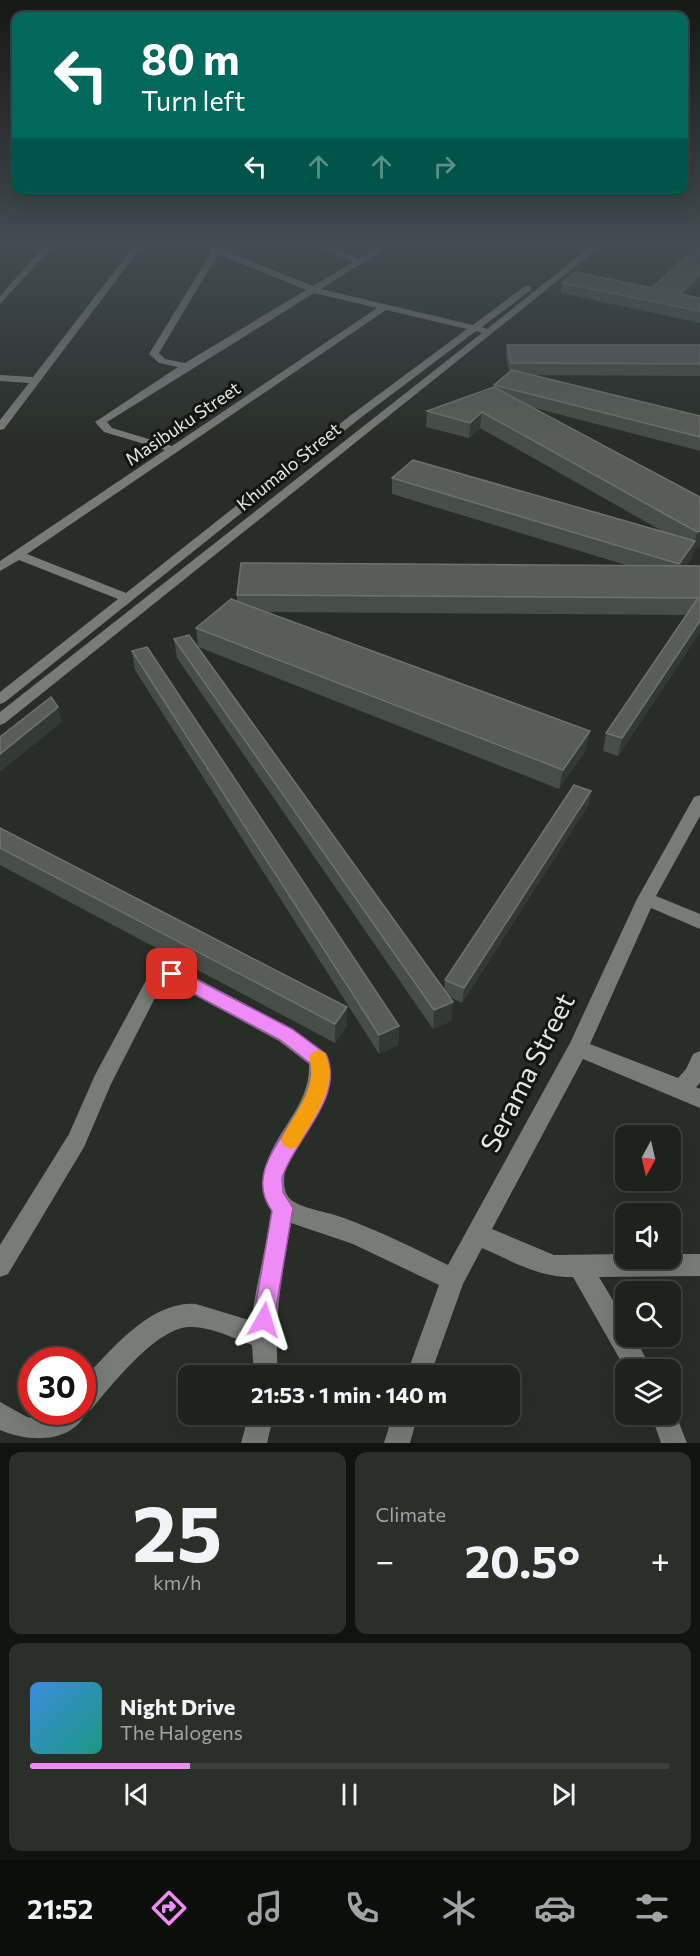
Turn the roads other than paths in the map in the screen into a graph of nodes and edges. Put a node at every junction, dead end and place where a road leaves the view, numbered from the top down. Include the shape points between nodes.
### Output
1 (90, 309) edge
2 (181, 309) edge
3 (282, 309) edge
4 (381, 309) edge
5 (394, 309) edge
6 (501, 309) edge
7 (518, 309) edge
8 (476, 329) junction
9 (490, 332) junction
10 (187, 366) junction
11 (0, 378) edge
12 (37, 380) junction
13 (0, 427) edge
14 (175, 450) junction
15 (17, 555) junction
16 (0, 567) edge
17 (128, 598) junction
18 (84, 633) junction
19 (75, 661) junction
20 (0, 699) edge
21 (0, 720) edge
22 (700, 801) edge
23 (646, 899) junction
24 (700, 922) edge
25 (578, 1048) junction
26 (700, 1060) edge
27 (681, 1089) junction
28 (700, 1099) edge
29 (283, 1208) junction
30 (477, 1234) junction
31 (700, 1265) edge
32 (0, 1266) edge
33 (579, 1266) junction
34 (453, 1279) junction
35 (263, 1337) junction
36 (634, 1359) edge
37 (265, 1365) edge
38 (422, 1365) edge
39 (96, 1387) edge
40 (0, 1414) edge
41 (61, 1425) edge
42 (259, 1425) edge
43 (403, 1425) edge
44 (667, 1425) edge
45 (254, 1443) edge
46 (397, 1443) edge
47 (674, 1443) edge

1 - 12 street
2 - 10 street via 154,354 162,361
3 - 10 street
4 - 14 street, Masibuku Street
5 - 8 street
6 - 8 street, Khumalo Street
7 - 9 street, Khumalo Street
8 - 9 street
8 - 17 street, Khumalo Street via 355,417
9 - 19 street, Khumalo Street
10 - 14 street via 100,422 108,430
11 - 12 street
12 - 13 street
14 - 15 street, Masibuku Street
15 - 16 street, Masibuku Street
15 - 17 street
17 - 18 street, Khumalo Street
18 - 19 street
18 - 20 street, Khumalo Street
19 - 21 street, Khumalo Street
22 - 23 street, Serama Street
23 - 24 street
23 - 25 street, Serama Street
25 - 27 street
25 - 30 street, Serama Street
26 - 27 street via 694,1075
27 - 28 street
29 - 32 street via 274,1196 272,1178 315,1100 322,1077 320,1060 286,1035 177,975 166,974 152,986 102,1081 77,1140
29 - 34 street via 360,1234
29 - 35 street via 266,1297
30 - 33 street via 540,1262
30 - 34 street, Serama Street
31 - 33 street
33 - 36 street
34 - 38 street, Serama Street
35 - 37 street
35 - 39 street via 198,1316 178,1316 151,1332
40 - 41 street via 16,1426 41,1432
42 - 45 street
43 - 46 street
44 - 47 street

